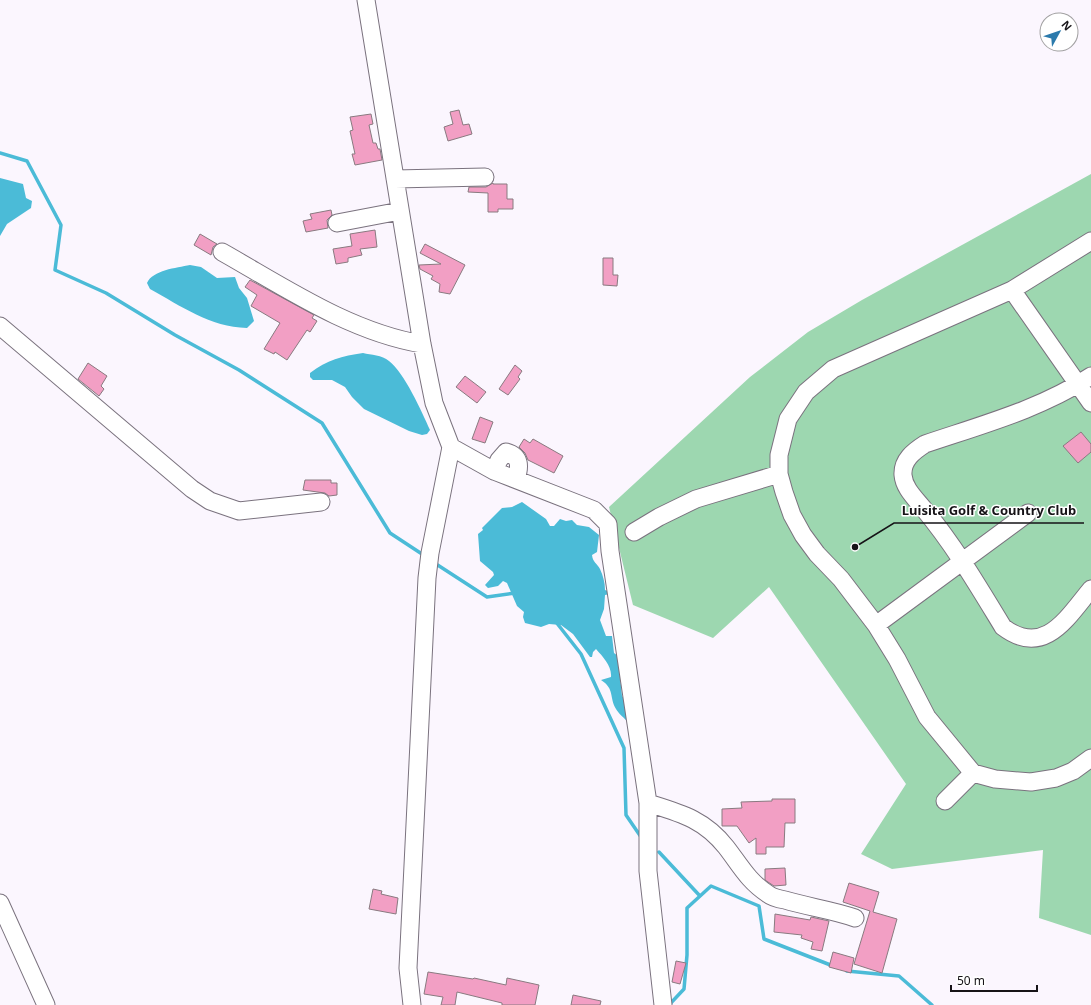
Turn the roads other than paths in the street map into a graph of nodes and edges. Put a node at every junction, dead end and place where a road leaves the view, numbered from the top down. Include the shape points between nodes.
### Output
1 (366, 0) edge
2 (485, 177) dead end
3 (395, 179) junction
4 (400, 211) junction
5 (336, 224) dead end
6 (1091, 241) edge
7 (222, 252) dead end
8 (1012, 290) junction
9 (0, 326) edge
10 (422, 344) junction
11 (1084, 380) edge
12 (1091, 403) edge
13 (450, 451) junction
14 (494, 471) junction
15 (779, 474) junction
16 (516, 479) junction
17 (321, 502) dead end
18 (1028, 513) dead end
19 (634, 532) dead end
20 (962, 561) junction
21 (1091, 589) edge
22 (876, 625) junction
23 (1091, 758) edge
24 (973, 773) junction
25 (945, 801) dead end
26 (648, 803) junction
27 (0, 903) edge
28 (856, 918) dead end
29 (46, 1005) edge
30 (412, 1005) edge
31 (663, 1005) edge

1 - 3 street
2 - 3 street
3 - 4 street
4 - 5 street
4 - 10 street
6 - 8 street
7 - 10 street via 336,315 398,340
8 - 11 street
8 - 15 street via 848,362 819,380 806,392 788,419 779,454
9 - 17 street via 192,489 210,501 239,511
10 - 13 street via 434,403
11 - 12 street
11 - 20 street via 1016,414 925,444 906,460 903,474 907,488
13 - 14 street
13 - 30 street via 427,578 408,968
14 - 16 street
14 - 16 street via 503,455 506,452 510,453 517,459 520,468
15 - 19 street via 696,499
15 - 22 street via 792,515 803,535
16 - 26 street via 594,510 608,524
18 - 20 street
20 - 21 street via 1003,627 1014,635 1029,639 1046,636 1060,626
20 - 22 street
22 - 24 street via 927,717
23 - 24 street via 1073,771 1056,778 1031,782 995,779
24 - 25 street
26 - 28 street via 688,816 704,826 725,846 748,878 769,896
26 - 31 street via 648,871
27 - 29 street

